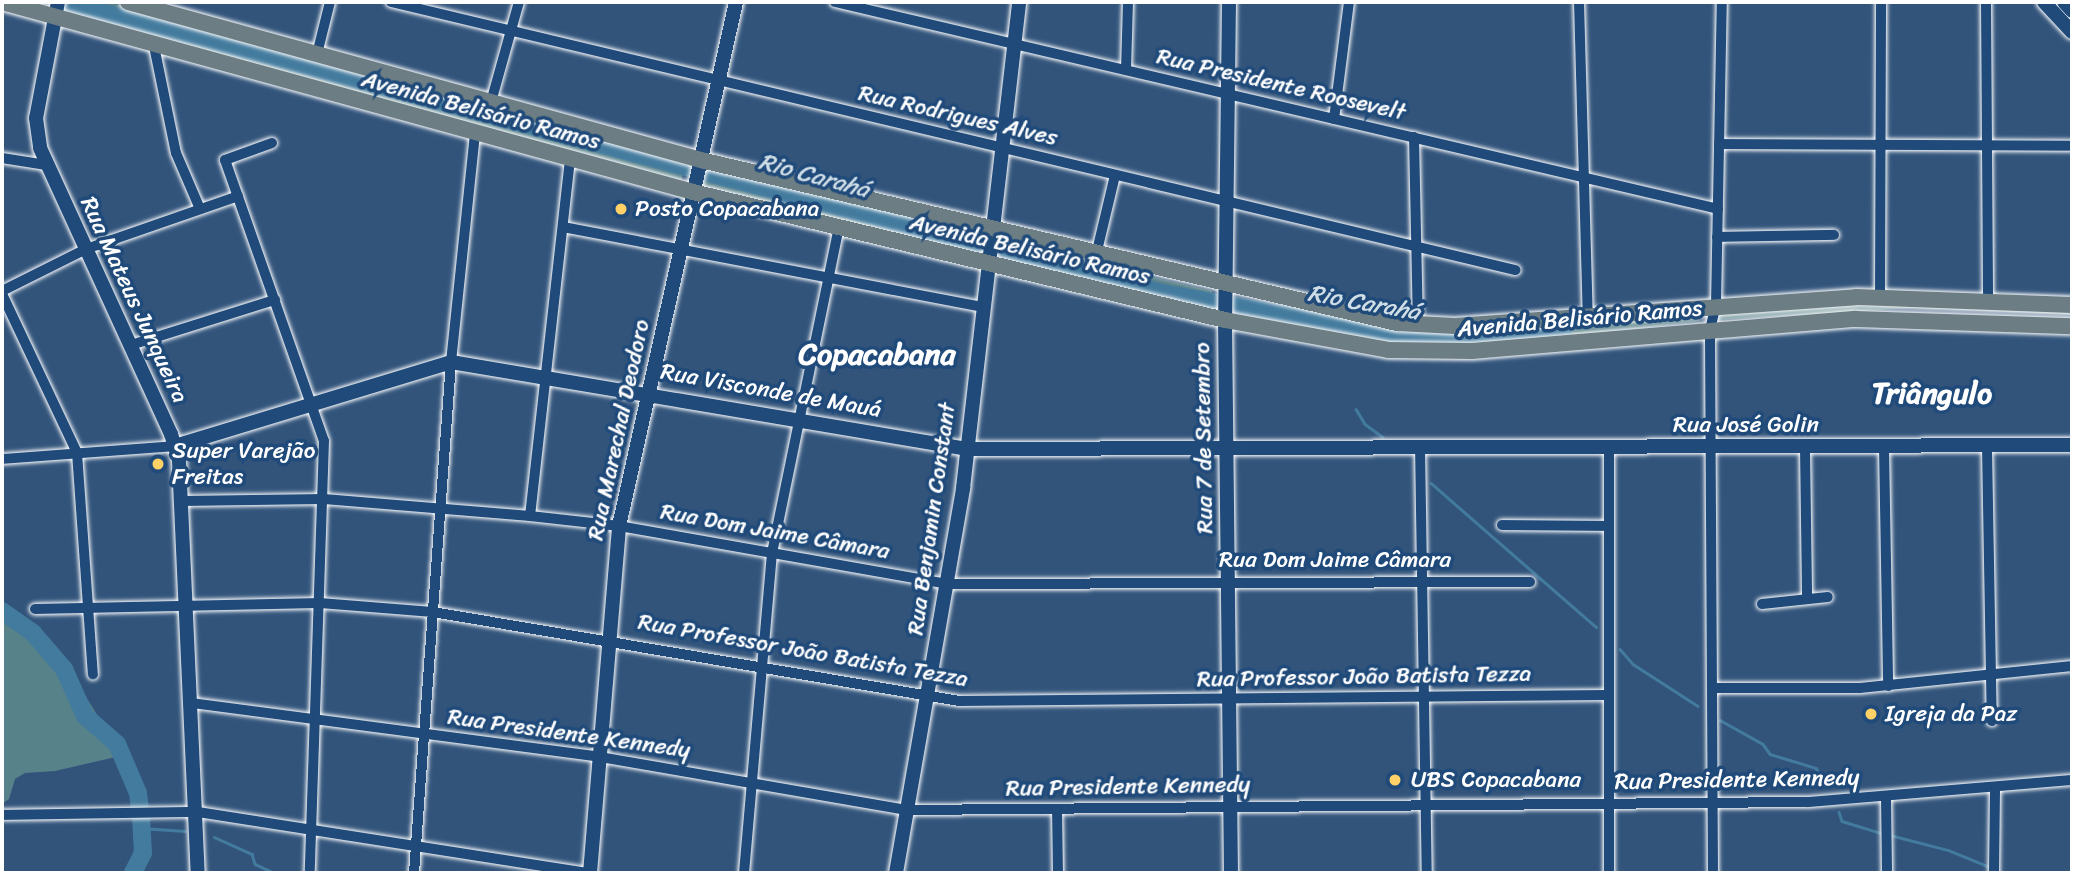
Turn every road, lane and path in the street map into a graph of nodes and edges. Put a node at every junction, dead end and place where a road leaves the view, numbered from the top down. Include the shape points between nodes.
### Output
1 (2, 2) edge
2 (128, 2) edge
3 (330, 2) edge
4 (391, 2) edge
5 (519, 2) edge
6 (736, 2) edge
7 (835, 2) edge
8 (1019, 2) edge
9 (1128, 2) edge
10 (1229, 2) edge
11 (1349, 2) edge
12 (1579, 2) edge
13 (1723, 2) edge
14 (1881, 2) edge
15 (1986, 2) edge
16 (2044, 2) edge
17 (2064, 2) edge
18 (56, 10) edge
19 (2072, 11) edge
20 (511, 31) junction
21 (2072, 32) edge
22 (1014, 44) junction
23 (154, 46) junction
24 (317, 54) junction
25 (1126, 70) junction
26 (718, 80) junction
27 (1227, 94) junction
28 (491, 102) junction
29 (1334, 119) junction
30 (475, 133) junction
31 (1414, 137) junction
32 (272, 143) dead end
33 (1719, 144) junction
34 (1881, 145) junction
35 (1987, 146) junction
36 (2072, 146) edge
37 (1002, 148) junction
38 (2, 158) edge
39 (570, 159) junction
40 (700, 163) junction
41 (46, 165) junction
42 (1115, 175) junction
43 (1582, 177) junction
44 (694, 189) junction
45 (238, 196) junction
46 (1227, 201) junction
47 (200, 209) junction
48 (1718, 209) junction
49 (563, 227) junction
50 (839, 227) junction
51 (991, 235) junction
52 (1834, 235) dead end
53 (1717, 237) junction
54 (1416, 247) junction
55 (86, 249) junction
56 (680, 250) junction
57 (1096, 255) junction
58 (988, 260) junction
59 (1515, 270) dead end
60 (829, 278) junction
61 (2, 292) edge
62 (1880, 297) junction
63 (275, 300) junction
64 (1988, 301) junction
65 (1225, 304) junction
66 (1716, 304) junction
67 (2072, 305) edge
68 (983, 307) junction
69 (1588, 314) junction
70 (1418, 326) junction
71 (2072, 327) edge
72 (1710, 330) junction
73 (131, 345) junction
74 (451, 362) junction
75 (549, 377) junction
76 (649, 393) junction
77 (313, 404) junction
78 (799, 419) junction
79 (2072, 445) edge
80 (175, 446) junction
81 (1420, 446) junction
82 (1884, 447) junction
83 (1987, 447) junction
84 (1227, 448) junction
85 (1609, 448) junction
86 (1805, 448) junction
87 (967, 449) junction
88 (1710, 449) junction
89 (77, 453) junction
90 (2, 459) edge
91 (324, 499) junction
92 (182, 502) junction
93 (441, 508) junction
94 (530, 516) junction
95 (1502, 525) dead end
96 (619, 526) junction
97 (1609, 526) junction
98 (772, 553) junction
99 (1422, 580) junction
100 (1228, 582) junction
101 (1530, 582) dead end
102 (948, 584) junction
103 (1828, 597) dead end
104 (1807, 598) junction
105 (186, 603) junction
106 (320, 603) junction
107 (1762, 604) dead end
108 (88, 607) junction
109 (35, 609) dead end
110 (433, 611) junction
111 (609, 639) junction
112 (762, 666) junction
113 (2072, 666) edge
114 (93, 674) dead end
115 (1991, 675) junction
116 (1888, 686) junction
117 (1712, 688) junction
118 (1609, 695) junction
119 (927, 697) junction
120 (1424, 697) junction
121 (1229, 699) junction
122 (192, 703) junction
123 (316, 719) junction
124 (1992, 721) dead end
125 (424, 734) junction
126 (600, 757) junction
127 (2072, 780) edge
128 (752, 783) junction
129 (1995, 788) junction
130 (1886, 798) junction
131 (1713, 802) junction
132 (1609, 803) junction
133 (1426, 805) junction
134 (1230, 807) junction
135 (1056, 808) junction
136 (907, 810) junction
137 (198, 812) junction
138 (2, 815) edge
139 (311, 830) junction
140 (416, 846) junction
141 (1993, 868) edge
142 (198, 873) edge
143 (310, 873) edge
144 (414, 873) edge
145 (588, 873) edge
146 (744, 873) edge
147 (896, 873) edge
148 (1058, 873) edge
149 (1231, 873) edge
150 (1427, 873) edge
151 (1609, 873) edge
152 (1713, 873) edge
153 (1887, 873) edge

1 - 18 main road, Avenida Belisário Ramos
2 - 24 main road, Avenida Belisário Ramos
3 - 24 street
4 - 20 street, Rua Rodrigues Alves
5 - 20 street
6 - 26 street, Rua Marechal Deodoro
7 - 22 street, Rua Presidente Roosevelt
8 - 22 street, Rua Benjamin Constant
9 - 25 street
10 - 27 street, Rua 7 de Setembro
11 - 29 street
12 - 43 street
13 - 33 street
14 - 34 street
15 - 35 street
16 - 21 street
17 - 19 street
18 - 23 main road, Avenida Belisário Ramos
18 - 41 street, Rua Mateus Junqueira via 36,118
20 - 26 street, Rua Rodrigues Alves
20 - 28 street
22 - 25 street, Rua Presidente Roosevelt
22 - 37 street, Rua Benjamin Constant
23 - 30 main road, Avenida Belisário Ramos
23 - 47 street via 176,153
24 - 28 main road, Avenida Belisário Ramos
25 - 27 street, Rua Presidente Roosevelt
26 - 37 street, Rua Rodrigues Alves
26 - 40 street, Rua Marechal Deodoro
27 - 29 street, Rua Presidente Roosevelt
27 - 46 street, Rua 7 de Setembro
28 - 40 main road, Avenida Belisário Ramos
29 - 31 street, Rua Presidente Roosevelt
30 - 39 main road, Avenida Belisário Ramos
30 - 74 street
31 - 43 street, Rua Presidente Roosevelt
31 - 54 street
32 - 45 street via 225,160
33 - 34 street
33 - 48 street
34 - 35 street
34 - 62 street
35 - 36 street
35 - 64 street
37 - 42 street, Rua Rodrigues Alves
37 - 51 street, Rua Benjamin Constant
38 - 41 street
39 - 44 main road, Avenida Belisário Ramos
39 - 49 street
40 - 44 street, Rua Marechal Deodoro
40 - 51 main road, Avenida Belisário Ramos
41 - 55 street, Rua Mateus Junqueira
42 - 46 street, Rua Rodrigues Alves
42 - 57 street
43 - 48 street, Rua Presidente Roosevelt
43 - 69 street
44 - 50 main road, Avenida Belisário Ramos
44 - 56 street, Rua Marechal Deodoro
45 - 47 street
45 - 63 street
46 - 54 street, Rua Rodrigues Alves
46 - 65 street, Rua 7 de Setembro
47 - 55 street
48 - 53 street
49 - 56 street
49 - 75 street
50 - 58 main road, Avenida Belisário Ramos
50 - 60 street
51 - 57 main road, Avenida Belisário Ramos
51 - 58 street, Rua Benjamin Constant
52 - 53 street
53 - 66 street
54 - 59 street, Rua Rodrigues Alves
54 - 70 street
55 - 61 street
55 - 73 street, Rua Mateus Junqueira
56 - 60 street
56 - 76 street, Rua Marechal Deodoro
57 - 65 main road, Avenida Belisário Ramos
58 - 65 main road, Avenida Belisário Ramos
58 - 68 street, Rua Benjamin Constant
60 - 68 street
60 - 78 street
61 - 89 street
62 - 64 main road, Avenida Belisário Ramos
62 - 66 main road, Avenida Belisário Ramos
63 - 73 street
63 - 77 street
64 - 67 main road, Avenida Belisário Ramos
65 - 70 main road, Avenida Belisário Ramos
65 - 72 main road, Avenida Belisário Ramos via 1415,353
65 - 84 street, Rua 7 de Setembro
66 - 69 main road, Avenida Belisário Ramos
66 - 72 street
68 - 87 street, Rua Benjamin Constant
69 - 70 main road, Avenida Belisário Ramos
71 - 72 main road, Avenida Belisário Ramos via 1856,320
72 - 88 street
73 - 80 street, Rua Mateus Junqueira
74 - 75 street, Rua Visconde de Mauá
74 - 77 street, Rua Visconde de Mauá
74 - 93 street
75 - 76 street, Rua Visconde de Mauá
75 - 94 street
76 - 78 street, Rua Visconde de Mauá
76 - 96 street, Rua Marechal Deodoro
77 - 80 street, Rua Visconde de Mauá
77 - 91 street via 324,441
78 - 87 street, Rua Visconde de Mauá
78 - 98 street
79 - 83 street, Rua José Golin
80 - 89 street, Rua Visconde de Mauá
80 - 92 street, Rua Mateus Junqueira
81 - 84 street, Rua Visconde de Mauá
81 - 85 street, Rua José Golin
81 - 99 street
82 - 83 street, Rua José Golin
82 - 86 street, Rua José Golin
82 - 116 street
83 - 115 street
84 - 87 street, Rua Visconde de Mauá
84 - 100 street, Rua 7 de Setembro
85 - 88 street, Rua José Golin
85 - 97 street
86 - 88 street, Rua José Golin
86 - 104 street
87 - 102 street, Rua Benjamin Constant
88 - 117 street
89 - 90 street, Rua Visconde de Mauá
89 - 108 street
91 - 92 street, Rua Dom Jaime Câmara
91 - 93 street, Rua Dom Jaime Câmara
91 - 106 street
92 - 105 street, Rua Mateus Junqueira
93 - 94 street, Rua Dom Jaime Câmara
93 - 110 street
94 - 96 street, Rua Dom Jaime Câmara
95 - 97 street
96 - 98 street, Rua Dom Jaime Câmara
96 - 111 street, Rua Marechal Deodoro
97 - 118 street
98 - 102 street, Rua Dom Jaime Câmara
98 - 112 street
99 - 100 street, Rua Dom Jaime Câmara
99 - 101 street, Rua Dom Jaime Câmara
99 - 120 street
100 - 102 street, Rua Dom Jaime Câmara
100 - 121 street, Rua 7 de Setembro
102 - 119 street, Rua Benjamin Constant
103 - 104 street
104 - 107 street
105 - 106 street, Rua Professor João Batista Tezza
105 - 108 street, Rua Professor João Batista Tezza
105 - 122 street, Rua Mateus Junqueira
106 - 110 street, Rua Professor João Batista Tezza
106 - 123 street
108 - 109 street, Rua Professor João Batista Tezza
108 - 114 street
110 - 111 street, Rua Professor João Batista Tezza
110 - 125 street
111 - 112 street, Rua Professor João Batista Tezza
111 - 126 street, Rua Marechal Deodoro
112 - 119 street, Rua Professor João Batista Tezza
112 - 128 street
113 - 115 street
115 - 116 street
115 - 124 street
116 - 117 street
117 - 131 street
118 - 120 street, Rua Professor João Batista Tezza
118 - 132 street
119 - 121 street, Rua Professor João Batista Tezza via 987,702
119 - 136 street, Rua Benjamin Constant
120 - 121 street, Rua Professor João Batista Tezza
120 - 133 street
121 - 134 street, Rua 7 de Setembro
122 - 123 street, Rua Presidente Kennedy
122 - 137 street, Rua Mateus Junqueira
123 - 125 street, Rua Presidente Kennedy
123 - 139 street
125 - 126 street, Rua Presidente Kennedy
125 - 140 street
126 - 128 street, Rua Presidente Kennedy
126 - 145 street, Rua Marechal Deodoro
127 - 129 street, Rua Presidente Kennedy
128 - 136 street, Rua Presidente Kennedy
128 - 146 street
129 - 130 street, Rua Presidente Kennedy
129 - 141 street
130 - 131 street, Rua Presidente Kennedy
130 - 153 street
131 - 132 street, Rua Presidente Kennedy
131 - 152 street
132 - 133 street, Rua Presidente Kennedy
132 - 151 street
133 - 134 street, Rua Presidente Kennedy
133 - 150 street
134 - 135 street, Rua Presidente Kennedy
134 - 149 street, Rua 7 de Setembro
135 - 136 street, Rua Presidente Kennedy
135 - 148 street
136 - 147 street, Rua Benjamin Constant
137 - 138 street
137 - 139 street
137 - 142 street, Rua Mateus Junqueira
139 - 140 street
139 - 143 street
140 - 144 street
140 - 145 street

